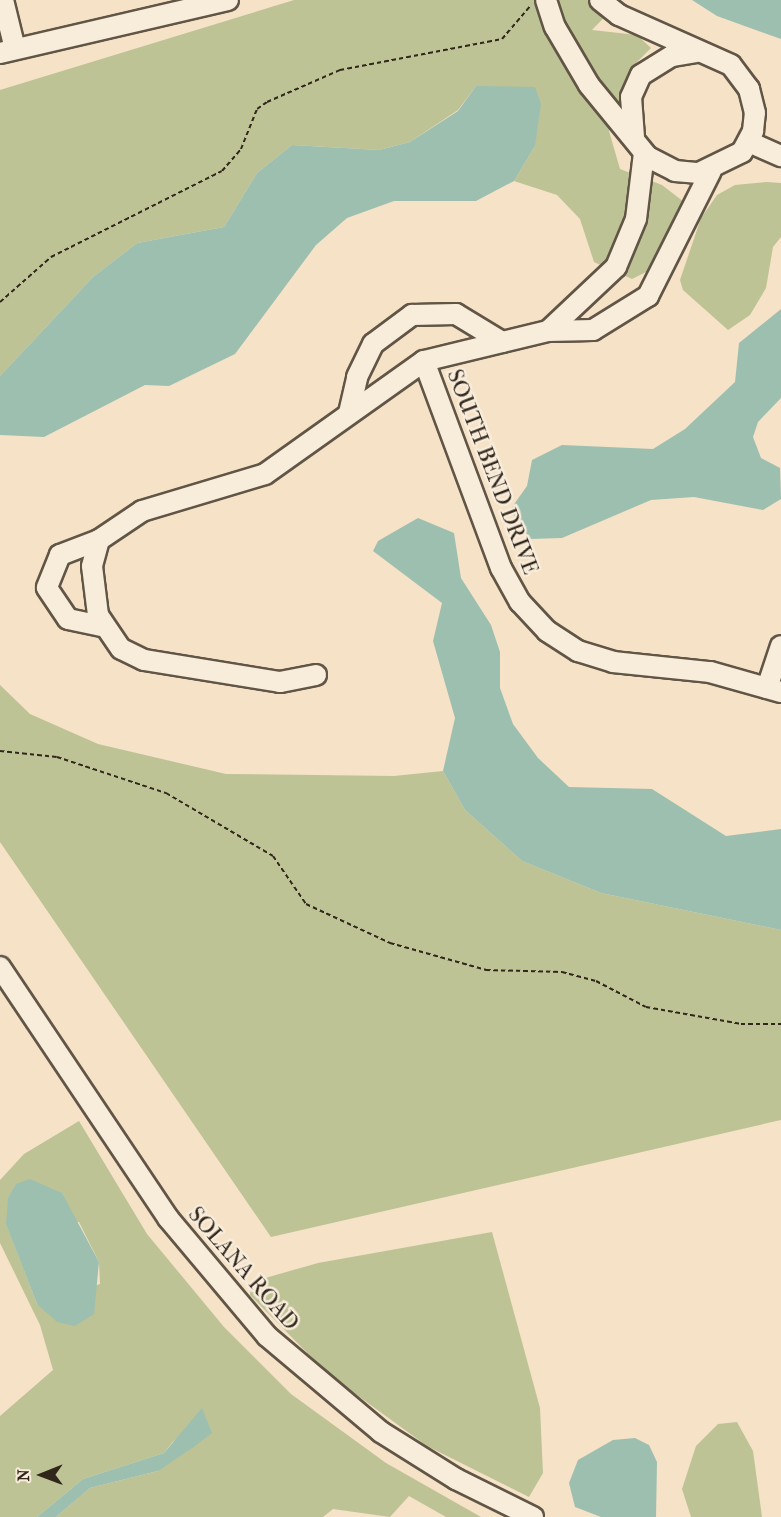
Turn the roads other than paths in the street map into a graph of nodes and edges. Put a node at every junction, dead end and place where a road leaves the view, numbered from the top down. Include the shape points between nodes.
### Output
1 (3, 0) edge
2 (228, 0) edge
3 (546, 0) edge
4 (600, 0) edge
5 (8, 51) edge
6 (696, 52) junction
7 (749, 142) junction
8 (639, 145) junction
9 (781, 156) edge
10 (711, 171) junction
11 (548, 331) junction
12 (502, 342) junction
13 (424, 361) junction
14 (349, 413) junction
15 (99, 540) junction
16 (101, 626) junction
17 (781, 646) edge
18 (316, 675) dead end
19 (774, 690) edge
20 (0, 967) edge
21 (533, 1517) edge

1 - 5 street
2 - 5 street
3 - 8 street via 569,54
4 - 6 street
6 - 7 street via 721,58 743,79 755,113
6 - 8 street via 672,56 641,75 631,97
7 - 9 street
7 - 10 street
8 - 10 street via 675,171
8 - 11 street via 636,219 616,267
10 - 11 street via 648,296 593,330
11 - 12 street
12 - 13 street
12 - 14 street via 456,314 412,315 373,344 357,377
13 - 14 street
13 - 19 street, SOUTH BEND DRIVE via 501,568 520,602 547,631 604,660 710,672
14 - 15 street via 265,474 142,511
15 - 16 street via 92,566
15 - 16 street via 60,555 47,588 68,619
16 - 18 street via 121,649 144,660 280,682
17 - 19 street
20 - 21 street, SOLANA ROAD via 168,1218 267,1336 381,1432 456,1479

